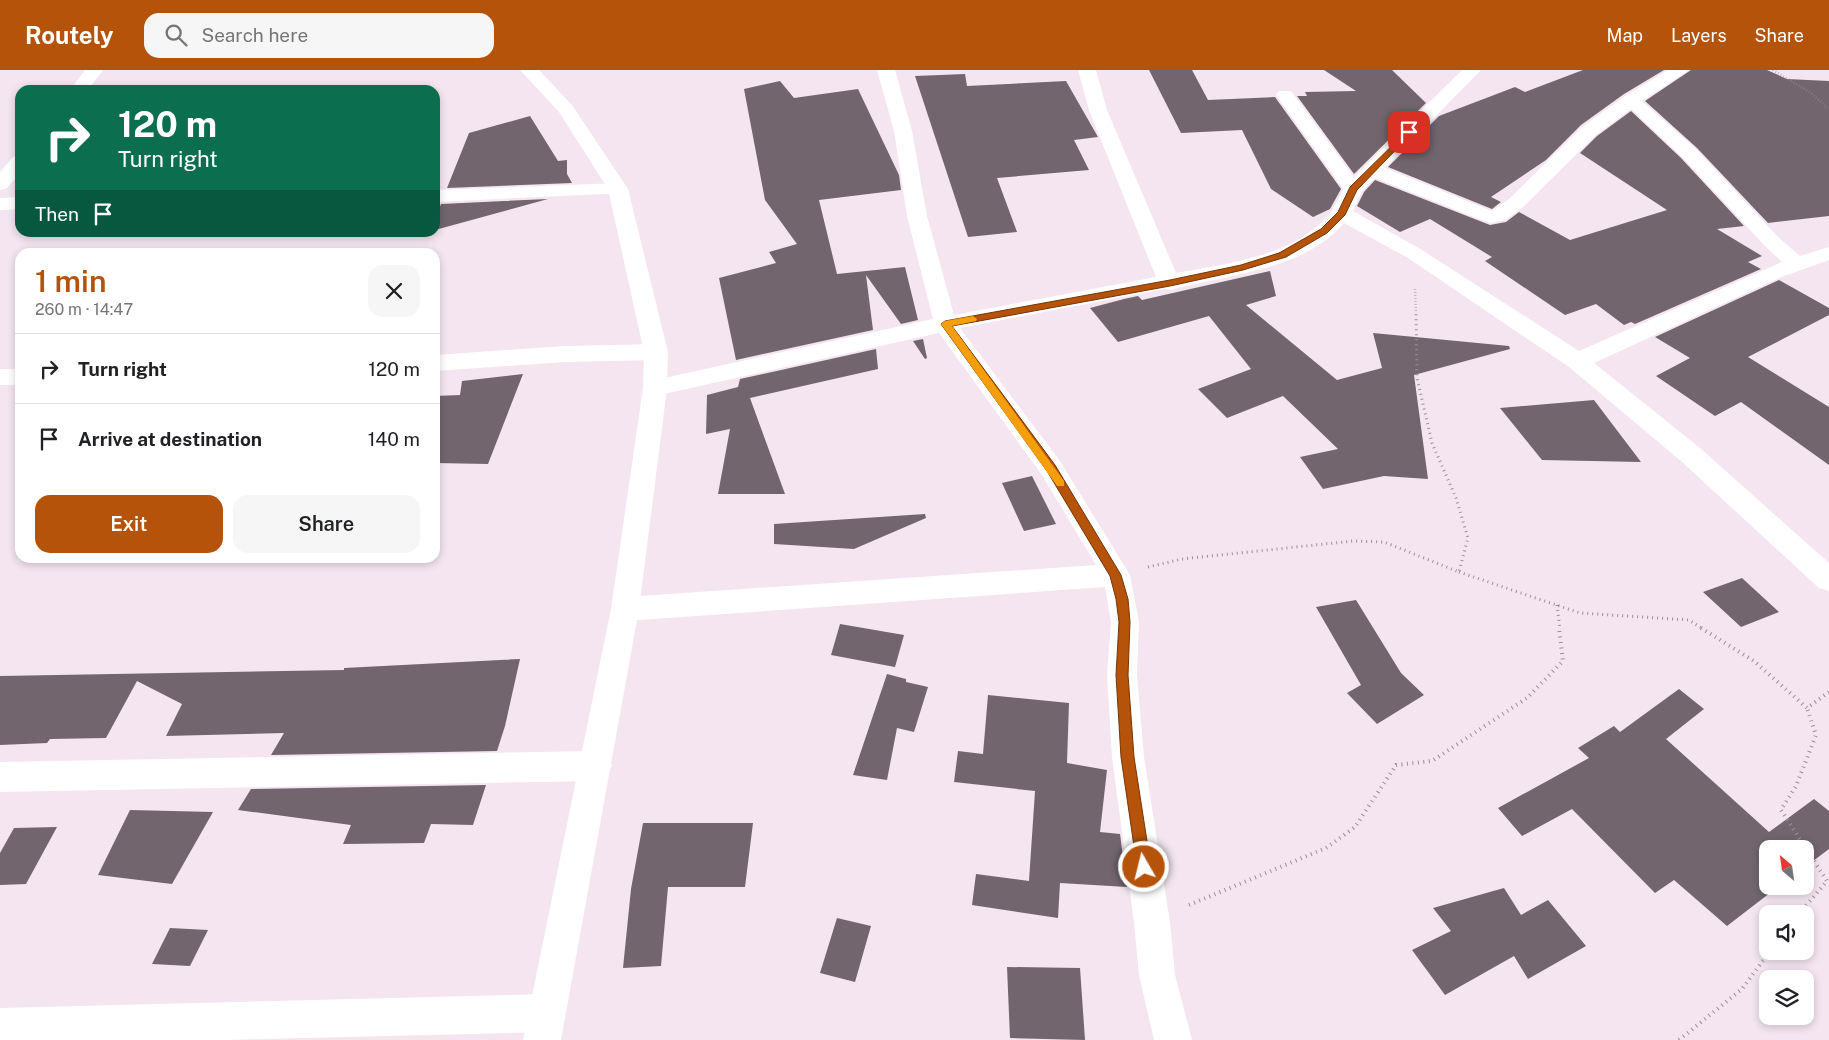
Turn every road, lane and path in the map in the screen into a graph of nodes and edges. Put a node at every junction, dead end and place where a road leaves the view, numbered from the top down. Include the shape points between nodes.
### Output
1 (94, 70) edge
2 (530, 70) edge
3 (886, 70) edge
4 (1087, 70) edge
5 (1472, 70) edge
6 (1680, 70) edge
7 (1773, 70) edge
8 (83, 85) edge
9 (1285, 95) dead end
10 (1631, 100) junction
11 (1829, 108) edge
12 (15, 168) edge
13 (1372, 170) junction
14 (0, 184) edge
15 (618, 189) junction
16 (1353, 189) junction
17 (440, 196) edge
18 (15, 203) edge
19 (0, 204) edge
20 (1342, 213) junction
21 (1829, 253) edge
22 (1415, 254) junction
23 (1796, 263) junction
24 (1170, 283) junction
25 (945, 324) junction
26 (656, 352) junction
27 (1577, 361) junction
28 (440, 363) edge
29 (655, 388) junction
30 (1459, 572) junction
31 (1116, 575) junction
32 (1829, 580) edge
33 (1557, 605) junction
34 (625, 609) junction
35 (1829, 692) edge
36 (1807, 708) junction
37 (596, 766) junction
38 (0, 778) edge
39 (1807, 905) edge
40 (1152, 922) junction
41 (1763, 960) edge
42 (0, 1027) edge
43 (544, 1027) edge
44 (1173, 1040) edge
45 (1679, 1040) edge

1 - 8 street
2 - 15 street via 566,109
3 - 25 street via 903,131 917,216
4 - 24 street via 1092,97
5 - 13 street
6 - 10 street
7 - 11 path
9 - 16 street
10 - 13 street via 1590,131 1516,203 1498,216 1478,212
10 - 23 street via 1689,153 1772,242
12 - 14 street
13 - 16 street
15 - 17 street
15 - 26 street
16 - 20 street
18 - 19 street
20 - 22 street
20 - 24 street via 1324,231 1282,255 1243,268
21 - 23 street
22 - 27 street
22 - 30 path via 1417,378 1432,443 1456,498 1468,538
23 - 27 street
24 - 25 street
25 - 29 street
25 - 31 street via 1051,468
26 - 28 street
26 - 29 street
27 - 32 street via 1691,455
29 - 34 street
30 - 31 path via 1384,542 1353,541 1182,559
30 - 33 path
31 - 34 street
31 - 40 street via 1124,622 1122,675 1128,757
33 - 36 path via 1580,613 1689,620 1754,661
33 - 40 path via 1563,661 1527,698 1432,761 1396,765 1355,827 1326,848
34 - 37 street
35 - 36 path
36 - 39 path via 1816,735 1796,786 1781,810 1827,881
37 - 38 street
37 - 43 street
40 - 44 street via 1157,975
41 - 45 path via 1742,989
42 - 43 street

